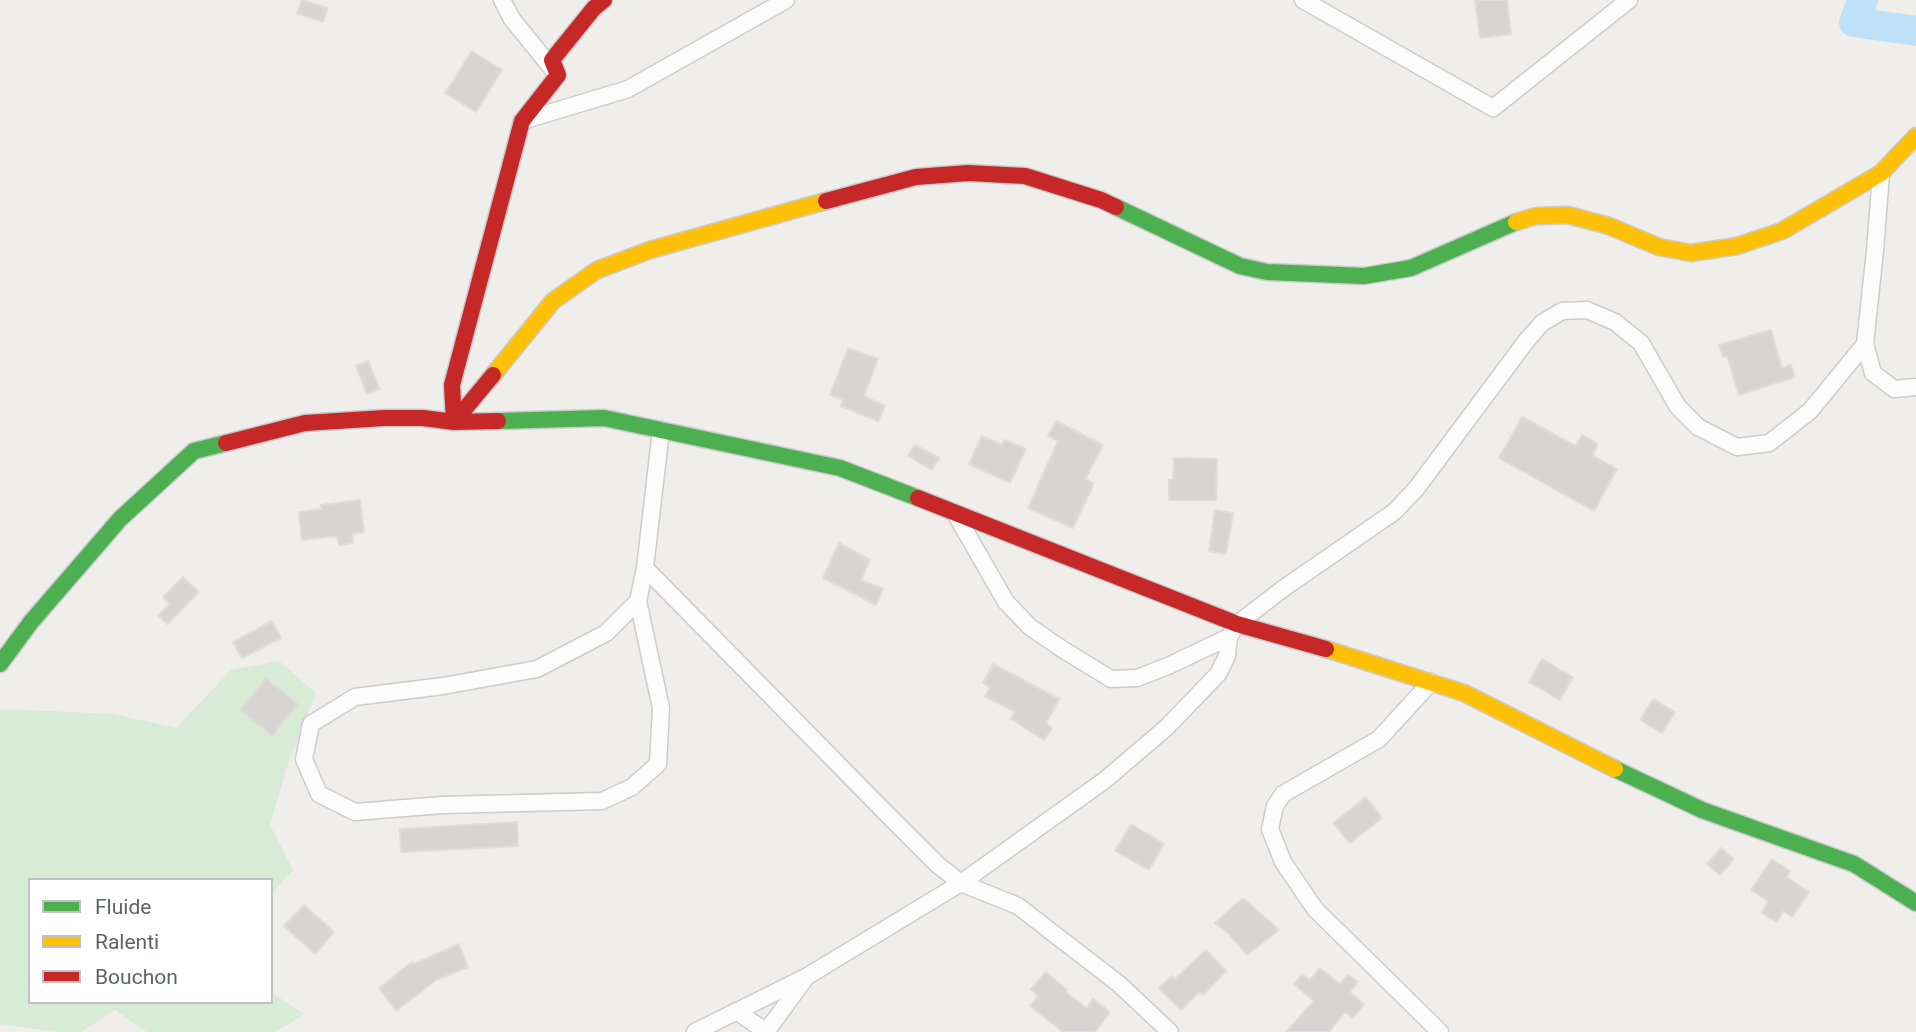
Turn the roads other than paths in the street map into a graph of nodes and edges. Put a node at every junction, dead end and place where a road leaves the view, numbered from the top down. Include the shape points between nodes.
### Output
1 (502, 0) edge
2 (604, 0) edge
3 (786, 0) edge
4 (1303, 0) edge
5 (1629, 0) edge
6 (558, 75) junction
7 (522, 121) junction
8 (1916, 136) edge
9 (1881, 173) junction
10 (1865, 344) junction
11 (1916, 387) edge
12 (454, 422) junction
13 (661, 430) junction
14 (956, 515) junction
15 (645, 568) junction
16 (638, 601) junction
17 (1233, 631) junction
18 (0, 664) edge
19 (1431, 682) junction
20 (961, 883) junction
21 (1916, 903) edge
22 (806, 977) junction
23 (736, 1011) junction
24 (695, 1032) edge
25 (766, 1032) edge
26 (1170, 1032) edge
27 (1440, 1032) edge

1 - 6 street
2 - 6 main road via 552,60
3 - 7 street via 628,89
4 - 5 street via 1493,108
6 - 7 main road
7 - 12 main road via 452,385
8 - 9 main road
9 - 10 street
9 - 12 main road via 1782,231 1737,246 1691,253 1659,247 1568,215 1536,216 1411,268 1364,276 1267,272 1240,265 1101,200 1025,176 968,173 916,177 650,250 597,270 553,301
10 - 11 street via 1873,373 1894,389
10 - 17 street via 1810,411 1769,443 1737,447 1698,427 1678,407 1641,343 1615,322 1587,310 1562,311 1542,323 1527,340 1394,512 1284,587
12 - 13 main road via 604,418
12 - 18 main road via 384,418 305,423 194,451 120,519
13 - 14 main road via 841,468
13 - 15 street
14 - 17 main road
14 - 17 street via 1006,603 1030,627 1111,679 1137,678 1168,666
15 - 16 street
15 - 20 street
16 - 16 street via 661,708 658,764 632,788 602,800 355,812 319,794 304,759 311,724 355,697 537,669 606,633
17 - 19 main road via 1332,650
17 - 20 street via 1218,674 1167,727 1105,780
19 - 21 main road via 1464,693 1702,810 1854,864
19 - 27 street via 1379,738 1283,794 1270,828 1283,862 1315,909
20 - 22 street
20 - 26 street via 1018,906 1119,984
22 - 23 street
22 - 25 street
23 - 24 street
23 - 25 street

